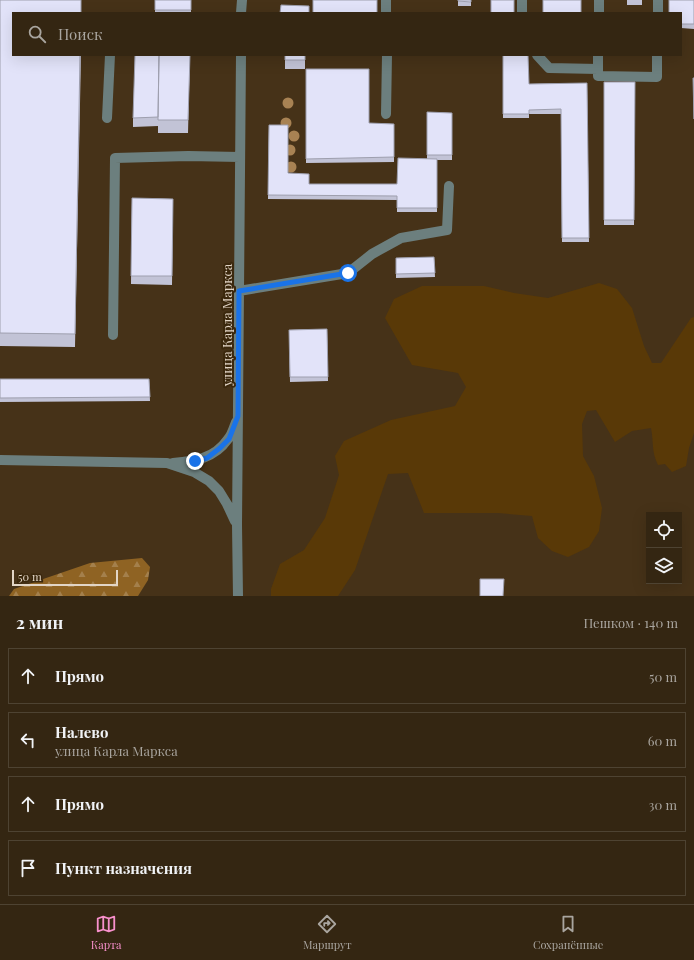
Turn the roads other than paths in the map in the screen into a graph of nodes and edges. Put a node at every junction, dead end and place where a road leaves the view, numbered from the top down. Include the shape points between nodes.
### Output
1 (242, 0) edge
2 (386, 0) edge
3 (522, 0) edge
4 (599, 0) edge
5 (658, 0) edge
6 (241, 12) edge
7 (386, 12) edge
8 (522, 12) edge
9 (599, 12) edge
10 (658, 12) edge
11 (110, 56) edge
12 (241, 56) edge
13 (386, 56) edge
14 (538, 56) edge
15 (598, 56) edge
16 (657, 56) edge
17 (598, 69) junction
18 (386, 114) dead end
19 (107, 118) dead end
20 (240, 157) junction
21 (449, 186) dead end
22 (239, 291) junction
23 (113, 335) dead end
24 (238, 416) junction
25 (0, 460) edge
26 (167, 463) junction
27 (237, 524) junction
28 (238, 596) edge

1 - 6 street
2 - 7 street
3 - 8 street
4 - 9 street
5 - 10 street
11 - 19 street
12 - 20 street, улица Карла Маркса
13 - 18 street
14 - 17 street via 549,68
15 - 17 street
16 - 17 street via 656,77 598,76
20 - 22 street, улица Карла Маркса
20 - 23 street via 116,158
21 - 22 street via 447,230 401,238 372,254 348,273
22 - 24 street, улица Карла Маркса
24 - 26 street via 229,439 207,458
24 - 27 street, улица Карла Маркса
25 - 26 street
26 - 27 street via 194,472 209,481 219,491
27 - 28 street, улица Карла Маркса

